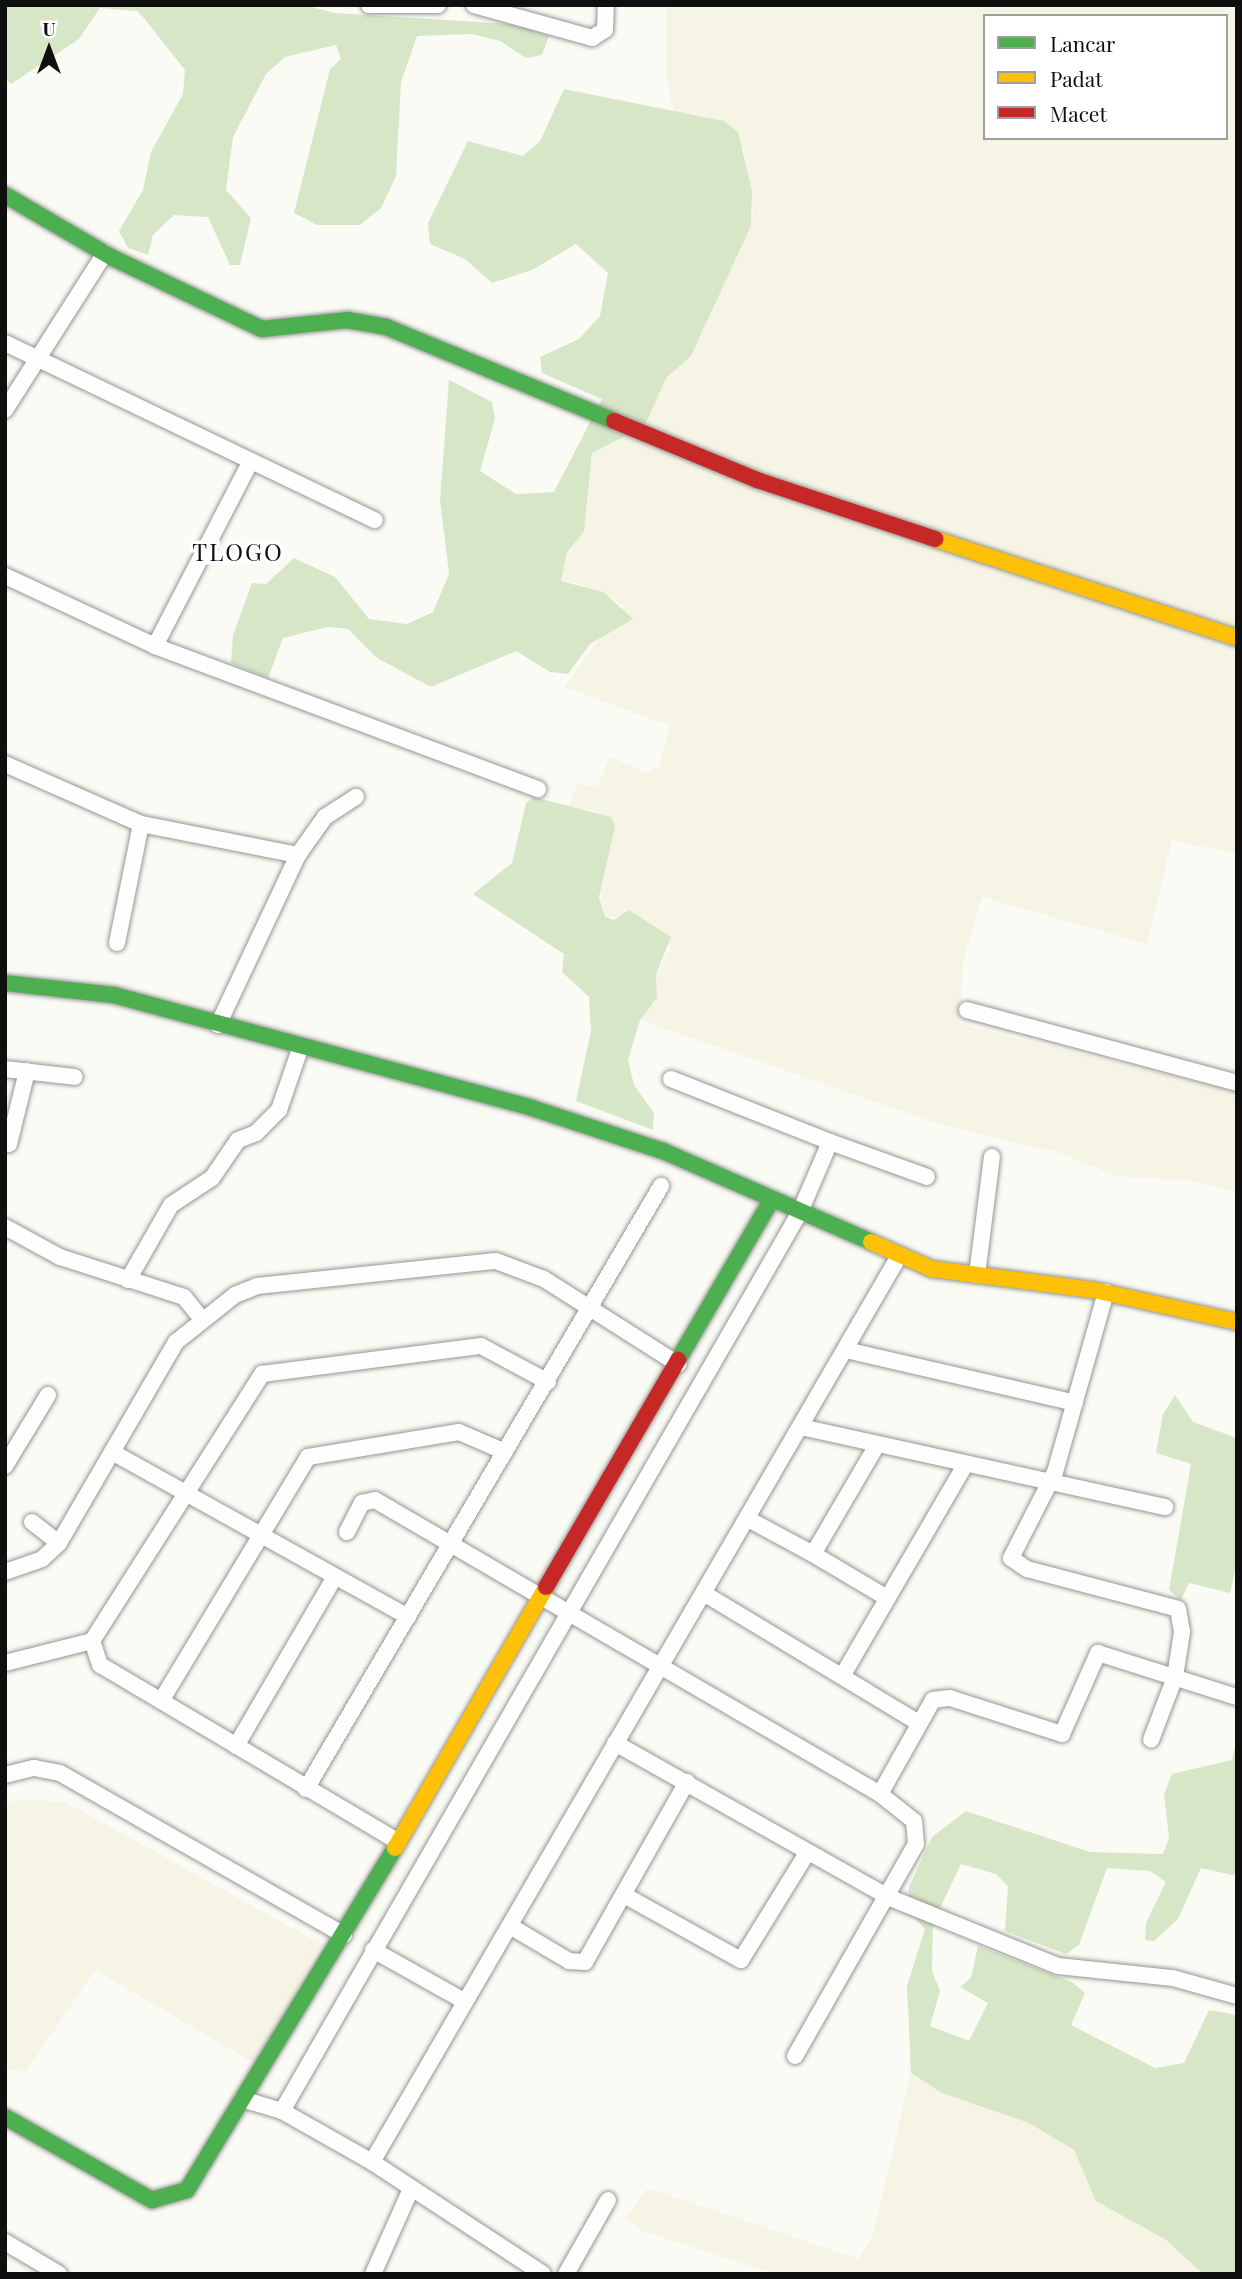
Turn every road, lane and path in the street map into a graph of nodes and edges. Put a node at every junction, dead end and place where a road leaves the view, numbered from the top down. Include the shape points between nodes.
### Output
1 (369, 5) edge
2 (438, 5) edge
3 (474, 5) edge
4 (606, 5) edge
5 (5, 195) edge
6 (105, 253) junction
7 (5, 343) edge
8 (33, 358) junction
9 (5, 410) edge
10 (250, 463) junction
11 (375, 520) dead end
12 (5, 576) edge
13 (1237, 638) edge
14 (155, 646) junction
15 (5, 764) edge
16 (538, 789) dead end
17 (356, 797) dead end
18 (141, 824) junction
19 (298, 855) junction
20 (117, 943) dead end
21 (5, 983) edge
22 (967, 1010) dead end
23 (218, 1025) junction
24 (300, 1049) junction
25 (5, 1069) edge
26 (27, 1071) junction
27 (75, 1077) dead end
28 (671, 1079) dead end
29 (1237, 1083) edge
30 (830, 1142) junction
31 (9, 1144) dead end
32 (992, 1157) dead end
33 (926, 1177) dead end
34 (661, 1186) dead end
35 (771, 1201) junction
36 (800, 1212) junction
37 (5, 1227) edge
38 (898, 1258) junction
39 (977, 1275) junction
40 (128, 1280) junction
41 (1107, 1292) junction
42 (592, 1307) junction
43 (202, 1319) junction
44 (1237, 1322) edge
45 (846, 1350) junction
46 (678, 1364) junction
47 (548, 1382) junction
48 (48, 1395) dead end
49 (1075, 1403) junction
50 (801, 1427) junction
51 (877, 1445) junction
52 (112, 1452) junction
53 (505, 1452) junction
54 (965, 1465) junction
55 (5, 1466) edge
56 (1049, 1484) junction
57 (187, 1491) junction
58 (1165, 1507) dead end
59 (748, 1519) junction
60 (33, 1522) dead end
61 (347, 1532) dead end
62 (261, 1533) junction
63 (452, 1542) junction
64 (59, 1543) junction
65 (813, 1554) junction
66 (5, 1572) edge
67 (334, 1578) junction
68 (705, 1594) junction
69 (887, 1598) junction
70 (542, 1600) junction
71 (569, 1616) junction
72 (408, 1617) junction
73 (92, 1641) junction
74 (5, 1663) edge
75 (659, 1664) junction
76 (844, 1673) junction
77 (1175, 1677) junction
78 (1237, 1698) edge
79 (161, 1701) junction
80 (917, 1722) junction
81 (1151, 1740) dead end
82 (615, 1743) junction
83 (236, 1746) junction
84 (5, 1775) edge
85 (687, 1782) junction
86 (306, 1789) junction
87 (880, 1794) junction
88 (397, 1841) junction
89 (807, 1853) junction
90 (624, 1895) junction
91 (888, 1897) junction
92 (510, 1926) junction
93 (344, 1935) junction
94 (373, 1950) junction
95 (1237, 1996) edge
96 (464, 2001) junction
97 (795, 2056) dead end
98 (242, 2099) junction
99 (282, 2111) junction
100 (5, 2117) edge
101 (372, 2162) junction
102 (411, 2189) junction
103 (608, 2200) dead end
104 (5, 2242) edge
105 (59, 2274) edge
106 (373, 2274) edge
107 (543, 2274) edge
108 (566, 2274) edge

1 - 2 street
3 - 4 street via 592,38 605,30
5 - 6 street
6 - 8 street
6 - 13 street via 262,329 347,320 386,327 758,480
7 - 8 street
8 - 9 street
8 - 10 street
10 - 11 street
10 - 14 street
12 - 14 street
14 - 16 street
15 - 18 street
17 - 19 street via 325,817
18 - 19 street
18 - 20 street
19 - 23 street
21 - 23 street via 114,995
22 - 29 street
23 - 24 street
24 - 35 street via 558,1116 663,1150
24 - 40 street via 279,1110 256,1133 238,1140 212,1178 171,1205
25 - 26 street
26 - 27 street
26 - 31 street
28 - 30 street
30 - 33 street
30 - 36 street
32 - 39 street
34 - 42 street
35 - 36 street
35 - 46 street
36 - 38 street
36 - 71 street
37 - 40 street via 60,1257
38 - 39 street
38 - 45 street
39 - 41 street
40 - 43 street via 184,1297
41 - 44 street
41 - 49 street
42 - 43 street via 522,1268 496,1261 257,1286
42 - 46 street
42 - 47 street
43 - 52 street via 161,1363
45 - 49 street
45 - 50 street
46 - 70 street
47 - 53 street
47 - 57 street via 481,1346 269,1371 252,1383
48 - 55 street
49 - 56 street
50 - 51 street
50 - 59 street
51 - 54 street
51 - 65 street
52 - 57 street
52 - 64 street
53 - 62 street via 459,1432 315,1453
53 - 63 street
54 - 56 street
54 - 69 street
56 - 58 street
56 - 77 street via 1012,1560 1027,1569 1172,1604 1182,1619
57 - 62 street
57 - 73 street
59 - 65 street
59 - 68 street
60 - 64 street
61 - 63 street via 362,1503 375,1500
62 - 67 street
62 - 79 street
63 - 70 street
63 - 72 street
64 - 66 street via 42,1559
65 - 69 street
67 - 72 street
67 - 83 street
68 - 75 street
68 - 76 street
69 - 76 street
70 - 71 street
70 - 88 street
71 - 75 street
71 - 94 street
72 - 86 street
73 - 74 street
73 - 79 street via 100,1665
75 - 82 street
75 - 87 street
76 - 80 street
77 - 78 street
77 - 80 street via 1101,1653 1091,1662 1062,1734 950,1698 929,1703
77 - 81 street
79 - 83 street
80 - 87 street
82 - 85 street
82 - 92 street
83 - 86 street
84 - 93 street via 34,1768 60,1773
85 - 89 street
85 - 90 street
86 - 88 street
87 - 91 street via 918,1829
88 - 93 street
89 - 90 street via 741,1960
89 - 91 street
90 - 92 street via 581,1964
91 - 95 street via 1076,1972 1173,1978
91 - 97 street
92 - 96 street
93 - 98 street
94 - 96 street
94 - 99 street
96 - 101 street
98 - 99 street
98 - 100 street via 187,2190 163,2201 142,2196
99 - 101 street
101 - 102 street
102 - 106 street
102 - 107 street
103 - 108 street
104 - 105 street

